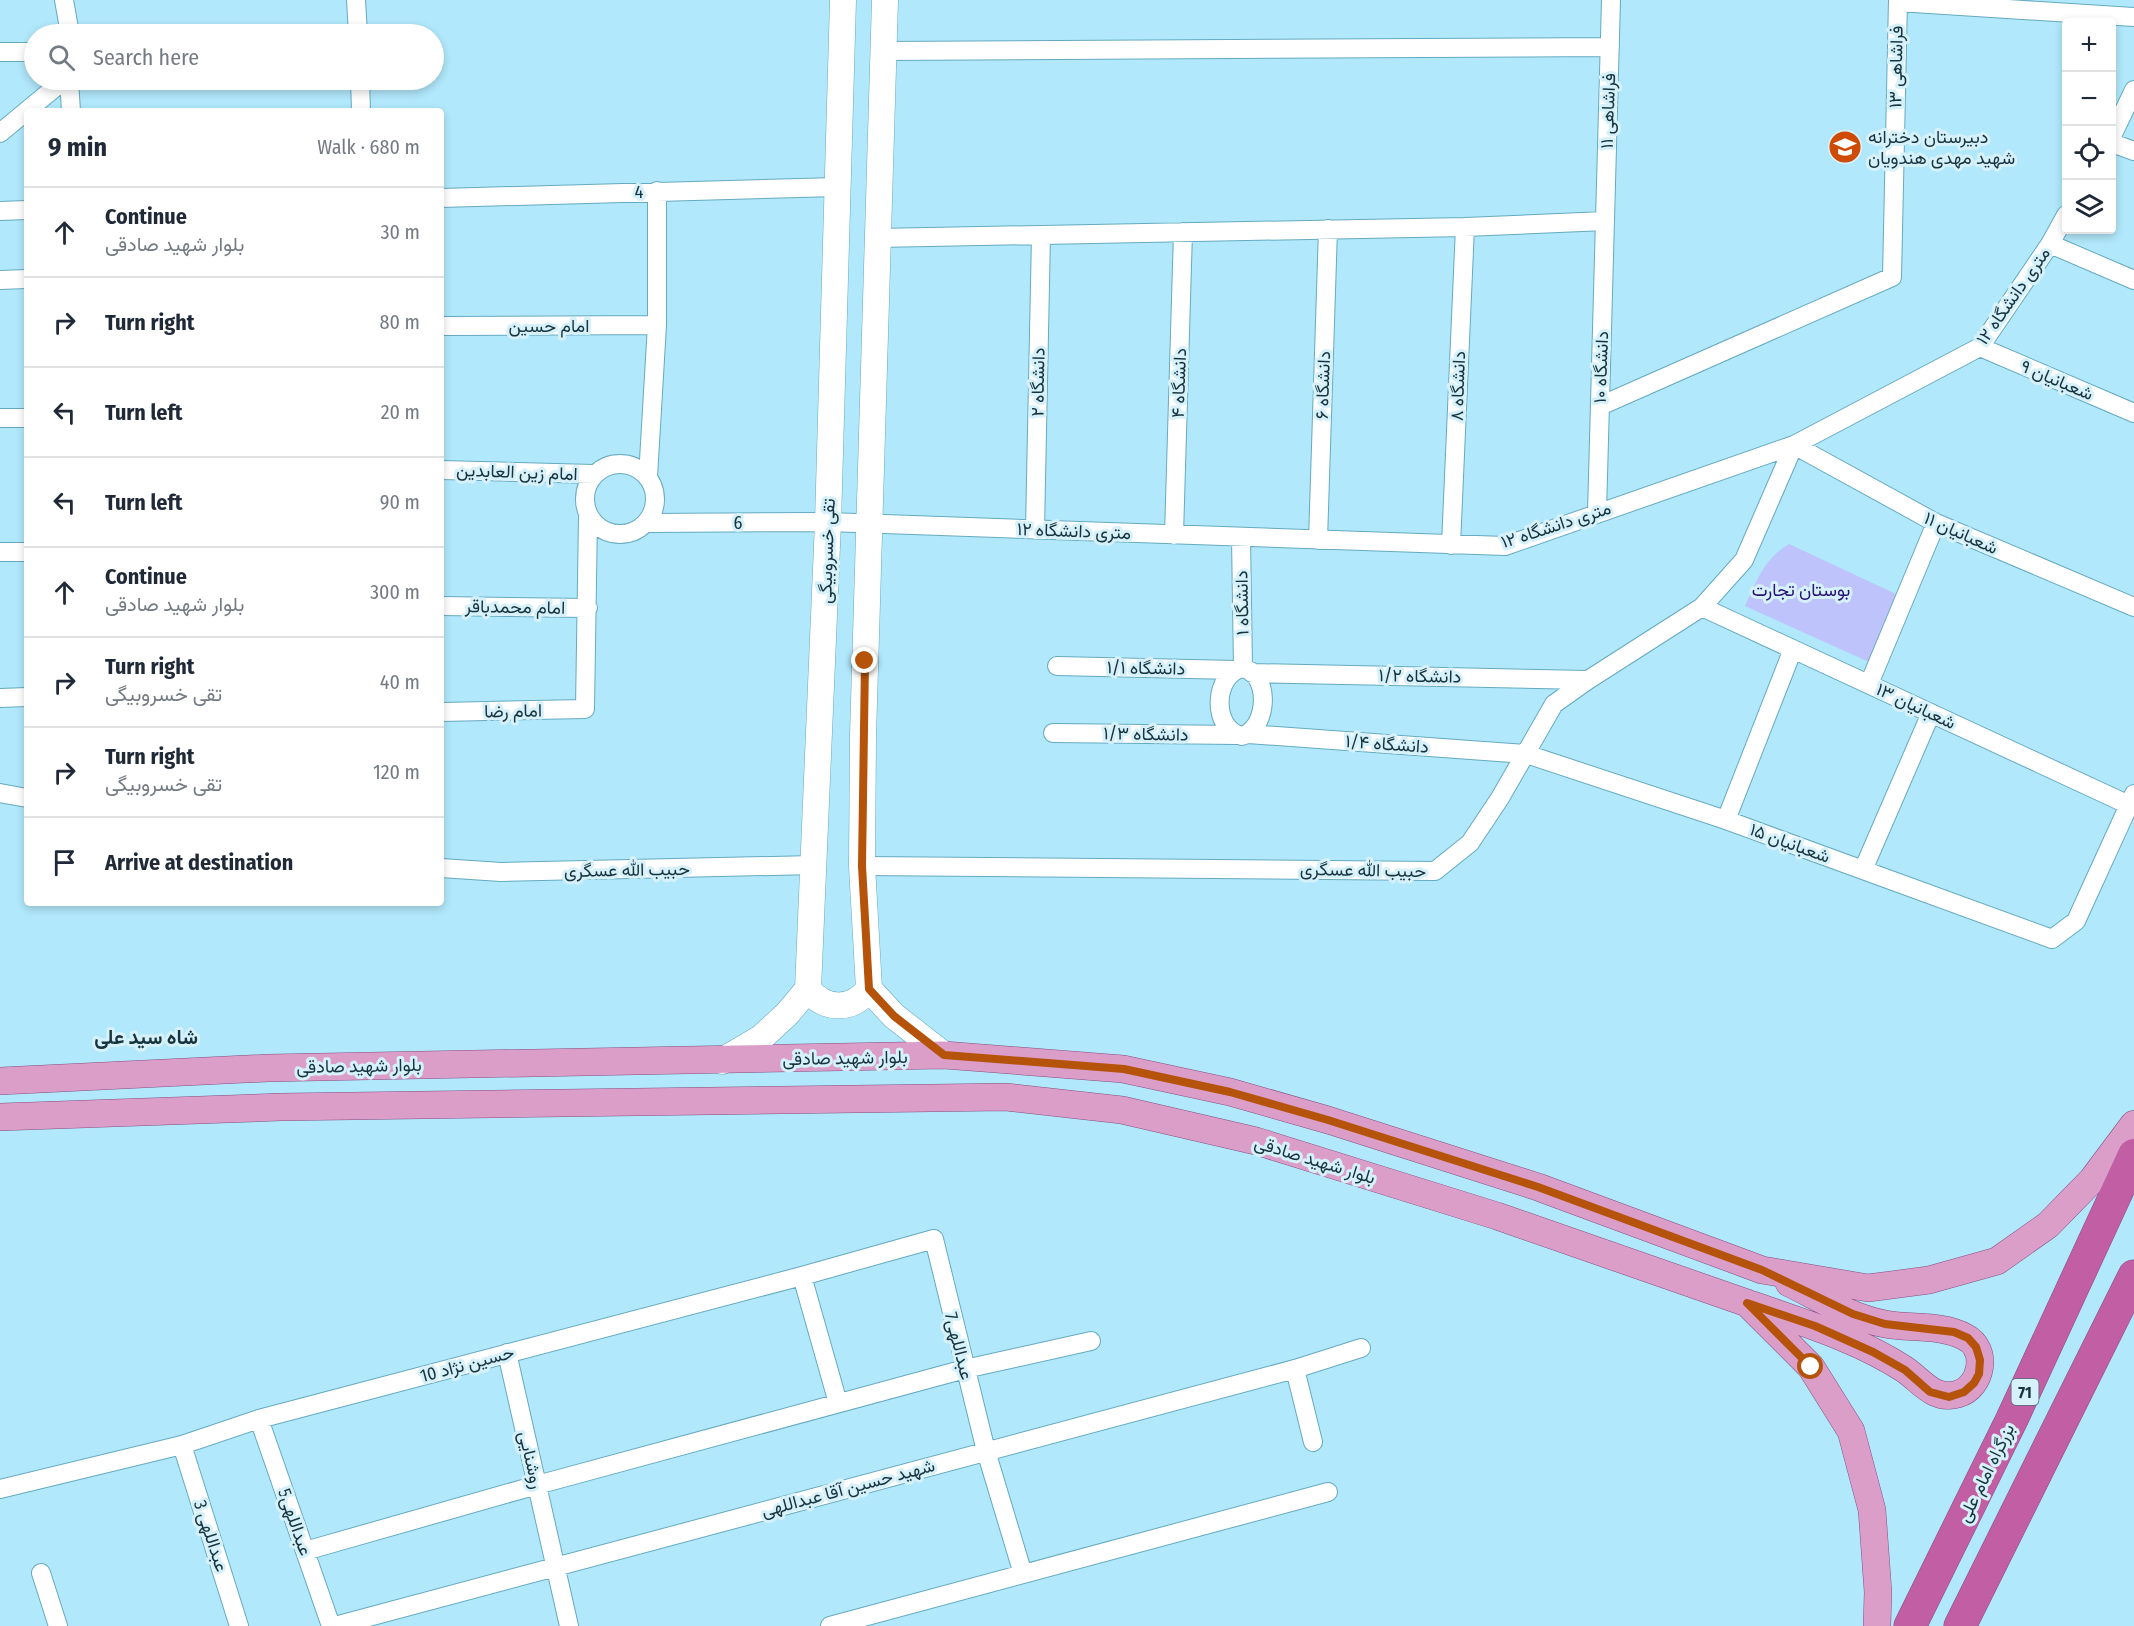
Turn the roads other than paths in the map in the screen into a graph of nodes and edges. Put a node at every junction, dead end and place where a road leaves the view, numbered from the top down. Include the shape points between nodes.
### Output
1 (64, 0) edge
2 (356, 0) edge
3 (843, 0) edge
4 (885, 0) edge
5 (1611, 0) edge
6 (1898, 1) edge
7 (2134, 17) edge
8 (68, 24) edge
9 (357, 24) edge
10 (1610, 47) junction
11 (883, 51) junction
12 (0, 52) edge
13 (24, 52) edge
14 (52, 90) edge
15 (70, 90) edge
16 (360, 90) edge
17 (2134, 90) edge
18 (30, 108) edge
19 (71, 108) edge
20 (361, 108) edge
21 (24, 113) edge
22 (2116, 128) edge
23 (0, 133) edge
24 (2116, 144) edge
25 (2134, 151) edge
26 (837, 187) junction
27 (657, 191) junction
28 (444, 198) edge
29 (24, 210) edge
30 (0, 211) edge
31 (1605, 221) junction
32 (2062, 224) edge
33 (1465, 226) junction
34 (1328, 229) junction
35 (1183, 232) junction
36 (1041, 235) junction
37 (877, 237) junction
38 (2050, 244) junction
39 (24, 279) edge
40 (0, 280) edge
41 (2134, 280) edge
42 (657, 325) junction
43 (444, 326) edge
44 (1980, 347) junction
45 (1600, 406) junction
46 (2134, 413) edge
47 (0, 418) edge
48 (24, 418) edge
49 (1794, 445) junction
50 (444, 470) edge
51 (593, 474) junction
52 (648, 477) junction
53 (1597, 513) junction
54 (588, 517) junction
55 (828, 522) junction
56 (647, 523) junction
57 (1936, 523) junction
58 (869, 524) junction
59 (1035, 530) junction
60 (1174, 535) junction
61 (1241, 537) junction
62 (1318, 540) junction
63 (1451, 545) junction
64 (0, 552) edge
65 (24, 552) edge
66 (444, 606) edge
67 (1702, 607) junction
68 (2134, 607) edge
69 (588, 608) junction
70 (1792, 649) junction
71 (1057, 666) dead end
72 (1243, 670) junction
73 (1588, 680) junction
74 (1869, 684) junction
75 (0, 698) edge
76 (24, 698) edge
77 (444, 712) edge
78 (1931, 713) junction
79 (1053, 733) dead end
80 (1243, 735) junction
81 (1526, 754) junction
82 (0, 794) edge
83 (24, 798) edge
84 (2132, 799) edge
85 (1726, 819) junction
86 (814, 865) junction
87 (862, 866) junction
88 (444, 868) edge
89 (1863, 870) junction
90 (808, 989) junction
91 (869, 989) junction
92 (944, 1055) junction
93 (722, 1061) junction
94 (0, 1081) edge
95 (0, 1117) edge
96 (2134, 1124) edge
97 (2134, 1155) edge
98 (934, 1239) joint
99 (1762, 1270) junction
100 (802, 1276) junction
101 (2134, 1276) edge
102 (1747, 1303) junction
103 (1091, 1341) dead end
104 (1361, 1348) dead end
105 (507, 1353) junction
106 (965, 1369) junction
107 (1295, 1369) junction
108 (838, 1403) junction
109 (259, 1419) junction
110 (1313, 1442) dead end
111 (182, 1445) junction
112 (986, 1451) junction
113 (537, 1485) junction
114 (0, 1489) edge
115 (1328, 1492) dead end
116 (305, 1551) junction
117 (556, 1567) junction
118 (40, 1573) dead end
119 (1023, 1574) junction
120 (58, 1626) edge
121 (239, 1626) edge
122 (333, 1626) edge
123 (569, 1626) edge
124 (830, 1626) edge
125 (1877, 1626) edge
126 (1910, 1626) edge
127 (1960, 1626) edge

1 - 8 street
2 - 9 street
3 - 26 main road, تقی خسروبیگی
4 - 11 main road
5 - 10 street, فراشاهی ۱۱
6 - 7 street
6 - 45 street, فراشاهی ۱۳ via 1892,277
10 - 11 street
10 - 31 street, فراشاهی ۱۱
11 - 37 main road
12 - 13 street
14 - 18 street
15 - 19 street
16 - 20 street
17 - 22 street
21 - 23 street
24 - 25 street
26 - 27 street, 4
26 - 55 main road, تقی خسروبیگی
27 - 28 street, 4
27 - 42 street
29 - 30 street
31 - 33 street
31 - 45 street, دانشگاه ۱۰
32 - 38 street, ۱۲ متری دانشگاه
33 - 34 street
33 - 63 street, دانشگاه ۸
34 - 35 street
34 - 62 street, دانشگاه ۶
35 - 36 street
35 - 60 street, دانشگاه ۴
36 - 37 street
36 - 59 street, دانشگاه ۲
37 - 58 main road
38 - 41 street
38 - 44 street, ۱۲ متری دانشگاه
39 - 40 street
42 - 43 street, امام حسین
42 - 52 street
44 - 46 street, شعبانیان ۹
44 - 49 street, ۱۲ متری دانشگاه
45 - 53 street, دانشگاه ۱۰
47 - 48 street
49 - 53 street, ۱۲ متری دانشگاه
49 - 57 street, شعبانیان ۱۱
49 - 67 street, حبیب الله عسگری via 1744,560
50 - 51 street, امام زین العابدین
51 - 52 street via 611,464 632,465
51 - 54 street via 584,495
52 - 56 street via 656,496
53 - 63 street, ۱۲ متری دانشگاه via 1505,546
54 - 56 street via 605,532 627,534
54 - 69 street
55 - 56 street, 6
55 - 58 street, 6
55 - 86 main road, تقی خسروبیگی
57 - 68 street, شعبانیان ۱۱
57 - 74 street
58 - 59 street, ۱۲ متری دانشگاه
58 - 87 main road
59 - 60 street, ۱۲ متری دانشگاه
60 - 61 street, ۱۲ متری دانشگاه
61 - 62 street, ۱۲ متری دانشگاه
61 - 72 street, دانشگاه ۱
62 - 63 street, ۱۲ متری دانشگاه
64 - 65 street
66 - 69 street, امام محمدباقر
67 - 70 street, شعبانیان ۱۳
67 - 73 street, حبیب الله عسگری
69 - 77 street, امام رضا via 585,709
70 - 74 street, شعبانیان ۱۳
70 - 85 street
71 - 72 street, دانشگاه ۱/۱
72 - 73 street, دانشگاه ۱/۲
72 - 80 street via 1262,687 1263,698 1258,720
72 - 80 street via 1224,684 1220,696 1224,722 1230,731
73 - 81 street, حبیب الله عسگری via 1554,704
74 - 78 street, شعبانیان ۱۳
75 - 76 street
78 - 84 street, شعبانیان ۱۳
78 - 89 street
79 - 80 street, دانشگاه ۱/۳
80 - 81 street, دانشگاه ۱/۴
81 - 85 street, شعبانیان ۱۵
81 - 87 street, حبیب الله عسگری via 1470,843 1435,871
82 - 83 street
84 - 89 street, شعبانیان ۱۵ via 2076,921 2052,939
85 - 89 street, شعبانیان ۱۵
86 - 88 street, حبیب الله عسگری via 501,872
86 - 90 main road, تقی خسروبیگی
87 - 91 main road
90 - 91 main road via 821,1002 839,1007 856,1002
90 - 93 main road via 761,1038
91 - 92 main road via 894,1016
92 - 93 main road, بلوار شهید صادقی
92 - 99 main road, بلوار شهید صادقی via 1124,1069 1230,1092 1538,1187
93 - 94 main road, بلوار شهید صادقی via 268,1068
95 - 102 main road, بلوار شهید صادقی via 280,1107 1006,1097 1122,1110 1256,1141 1497,1216
96 - 99 main road, بلوار شهید صادقی via 2092,1180 2048,1225 1997,1262 1929,1280 1868,1288
97 - 126 highway, بزرگراه امام علی / 71 via 2012,1419
98 - 100 street, حسین نژاد 10
98 - 106 street, عبداللهی7
99 - 102 main road via 1853,1314 1885,1324 1954,1332 1968,1338 1980,1360 1979,1374 1964,1392 1949,1397 1930,1392 1905,1370 1873,1352 1815,1326
100 - 105 street, حسین نژاد 10
100 - 108 street
101 - 127 highway
102 - 125 main road, بلوار شهید صادقی via 1811,1367 1851,1431 1872,1510
103 - 106 street
104 - 107 street, شهید حسین آقا عبداللهی
105 - 109 street, حسین نژاد 10
105 - 113 street, روشنایی
106 - 108 street
106 - 112 street, عبداللهی7
107 - 110 street
107 - 112 street, شهید حسین آقا عبداللهی
108 - 113 street
109 - 111 street, حسین نژاد 10
109 - 116 street, عبداللهی5
111 - 114 street, حسین نژاد 10
111 - 121 street, عبداللهی 3
112 - 117 street, شهید حسین آقا عبداللهی
112 - 119 street, عبداللهی7
113 - 116 street
113 - 117 street, روشنایی
115 - 119 street
116 - 122 street, عبداللهی5
117 - 122 street, شهید حسین آقا عبداللهی
117 - 123 street, روشنایی
118 - 120 street
119 - 124 street

